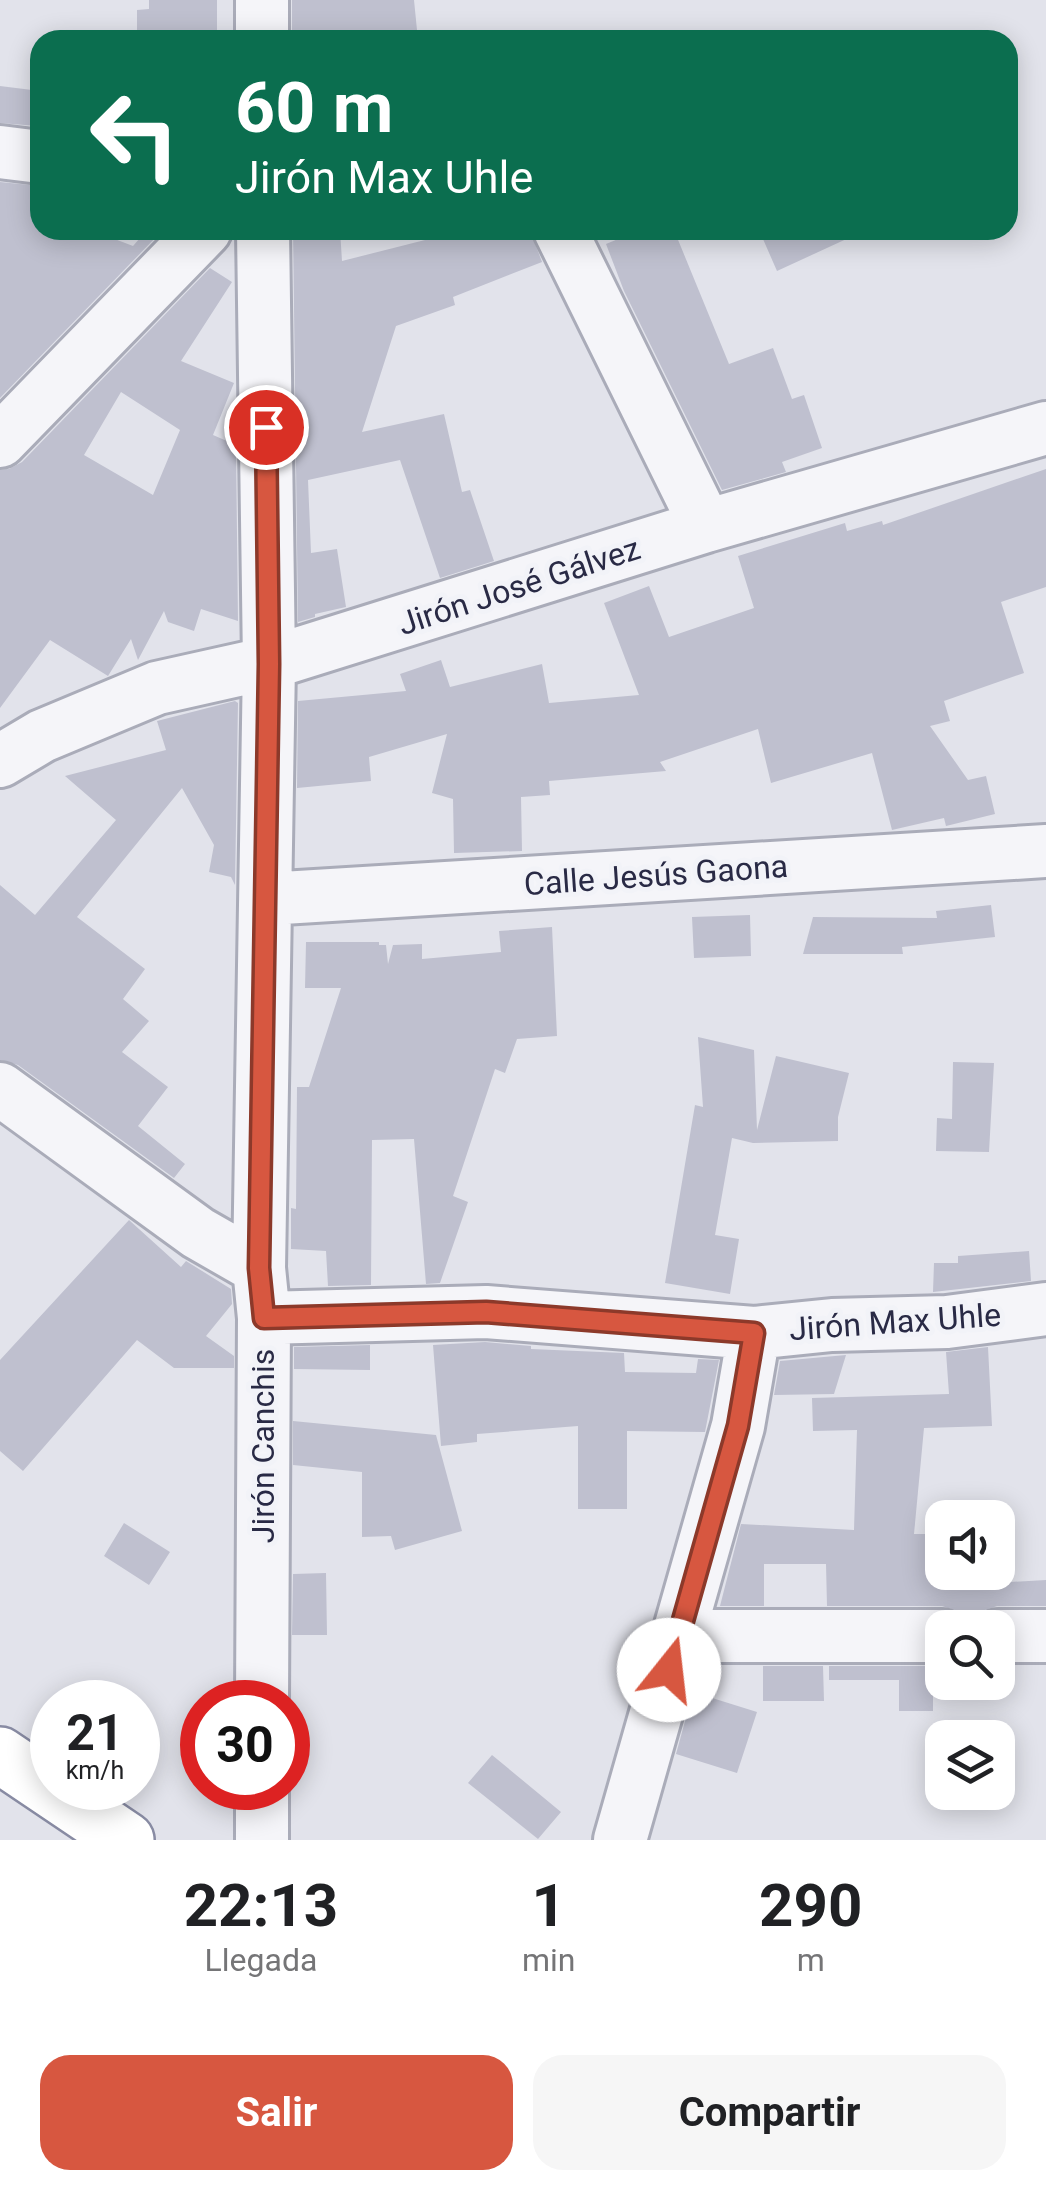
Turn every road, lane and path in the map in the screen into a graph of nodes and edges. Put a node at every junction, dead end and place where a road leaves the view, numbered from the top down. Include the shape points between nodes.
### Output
1 (262, 0) edge
2 (262, 30) edge
3 (0, 152) edge
4 (30, 156) edge
5 (196, 240) edge
6 (262, 240) edge
7 (565, 240) edge
8 (1046, 428) edge
9 (0, 441) edge
10 (706, 526) junction
11 (269, 664) junction
12 (0, 761) edge
13 (1046, 851) edge
14 (266, 899) junction
15 (0, 1089) edge
16 (262, 1293) junction
17 (1046, 1309) edge
18 (754, 1333) junction
19 (678, 1636) junction
20 (925, 1636) edge
21 (1015, 1636) edge
22 (1046, 1636) edge
23 (262, 1680) edge
24 (0, 1755) edge
25 (262, 1810) edge
26 (126, 1840) edge
27 (262, 1840) edge
28 (620, 1840) edge

1 - 2 street
3 - 4 street
5 - 9 street
6 - 11 street, Jirón Canchis
7 - 10 street
8 - 10 street, Jirón José Gálvez
10 - 11 street, Jirón José Gálvez
11 - 12 street, Jirón José Gálvez via 157,688
11 - 14 street, Jirón Canchis
13 - 14 street, Calle Jesús Gaona
14 - 16 street, Jirón Canchis
15 - 16 street via 198,1233
16 - 18 street, Jirón Max Uhle
16 - 23 street, Jirón Canchis
17 - 18 street, Jirón Max Uhle
18 - 19 street via 738,1426
19 - 20 street
19 - 28 street
21 - 22 street
24 - 26 highway
25 - 27 street

